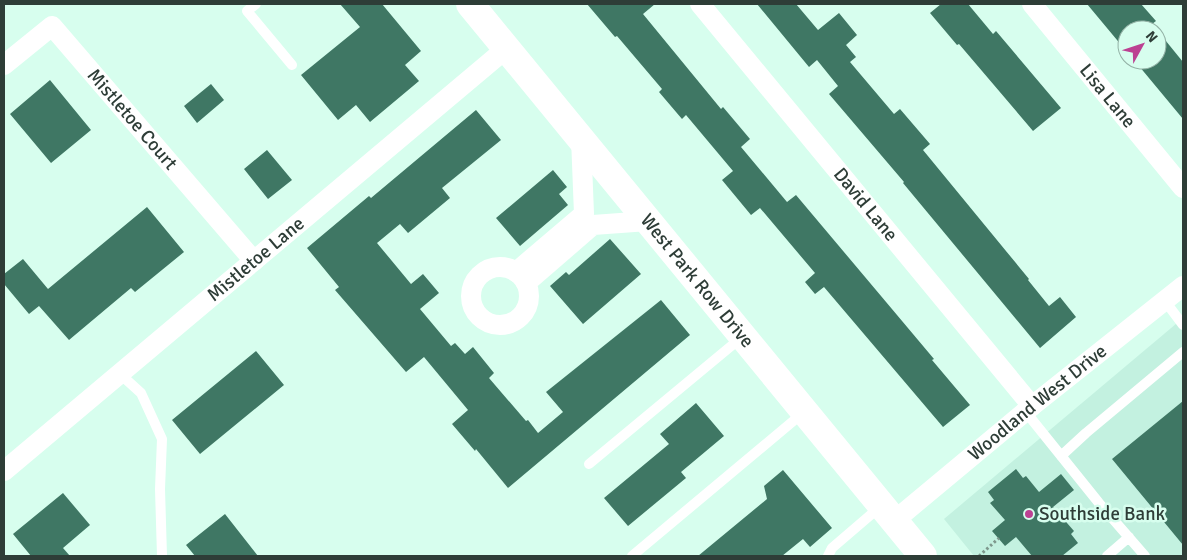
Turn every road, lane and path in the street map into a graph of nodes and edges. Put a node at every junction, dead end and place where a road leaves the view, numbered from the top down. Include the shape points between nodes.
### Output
1 (256, 4) edge
2 (470, 4) edge
3 (700, 4) edge
4 (1032, 4) edge
5 (507, 48) junction
6 (292, 64) dead end
7 (4, 65) edge
8 (581, 138) junction
9 (1183, 188) edge
10 (588, 220) junction
11 (648, 221) junction
12 (254, 261) junction
13 (521, 278) dead end
14 (1183, 286) edge
15 (1164, 301) junction
16 (1183, 325) edge
17 (743, 336) junction
18 (1183, 352) edge
19 (119, 373) junction
20 (1028, 408) junction
21 (805, 412) junction
22 (1061, 456) junction
23 (590, 464) dead end
24 (4, 471) edge
25 (888, 513) junction
26 (1129, 537) junction
27 (999, 538) dead end
28 (162, 556) edge
29 (632, 556) edge
30 (828, 556) edge
31 (923, 556) edge
32 (979, 556) edge
33 (1107, 556) edge
34 (1145, 556) edge

1 - 6 lane via 247,11
2 - 5 main road, West Park Row Drive
3 - 20 street, David Lane
4 - 9 street, Lisa Lane
5 - 8 main road, West Park Row Drive
5 - 12 street, Mistletoe Lane
7 - 12 street, Mistletoe Court via 52,26
8 - 10 street
8 - 11 main road, West Park Row Drive
10 - 11 street
10 - 13 street
11 - 17 main road, West Park Row Drive
12 - 19 street, Mistletoe Lane
14 - 15 street, Woodland West Drive
15 - 16 lane
15 - 20 street, Woodland West Drive
17 - 21 main road, West Park Row Drive
17 - 23 lane
18 - 22 lane
19 - 24 street, Mistletoe Lane
19 - 28 lane via 141,393 162,440
20 - 22 lane
20 - 25 street, Woodland West Drive
21 - 25 main road, West Park Row Drive
21 - 29 lane
22 - 26 lane
25 - 30 lane via 832,548
25 - 31 main road, West Park Row Drive
26 - 33 lane
26 - 34 lane
27 - 32 path

